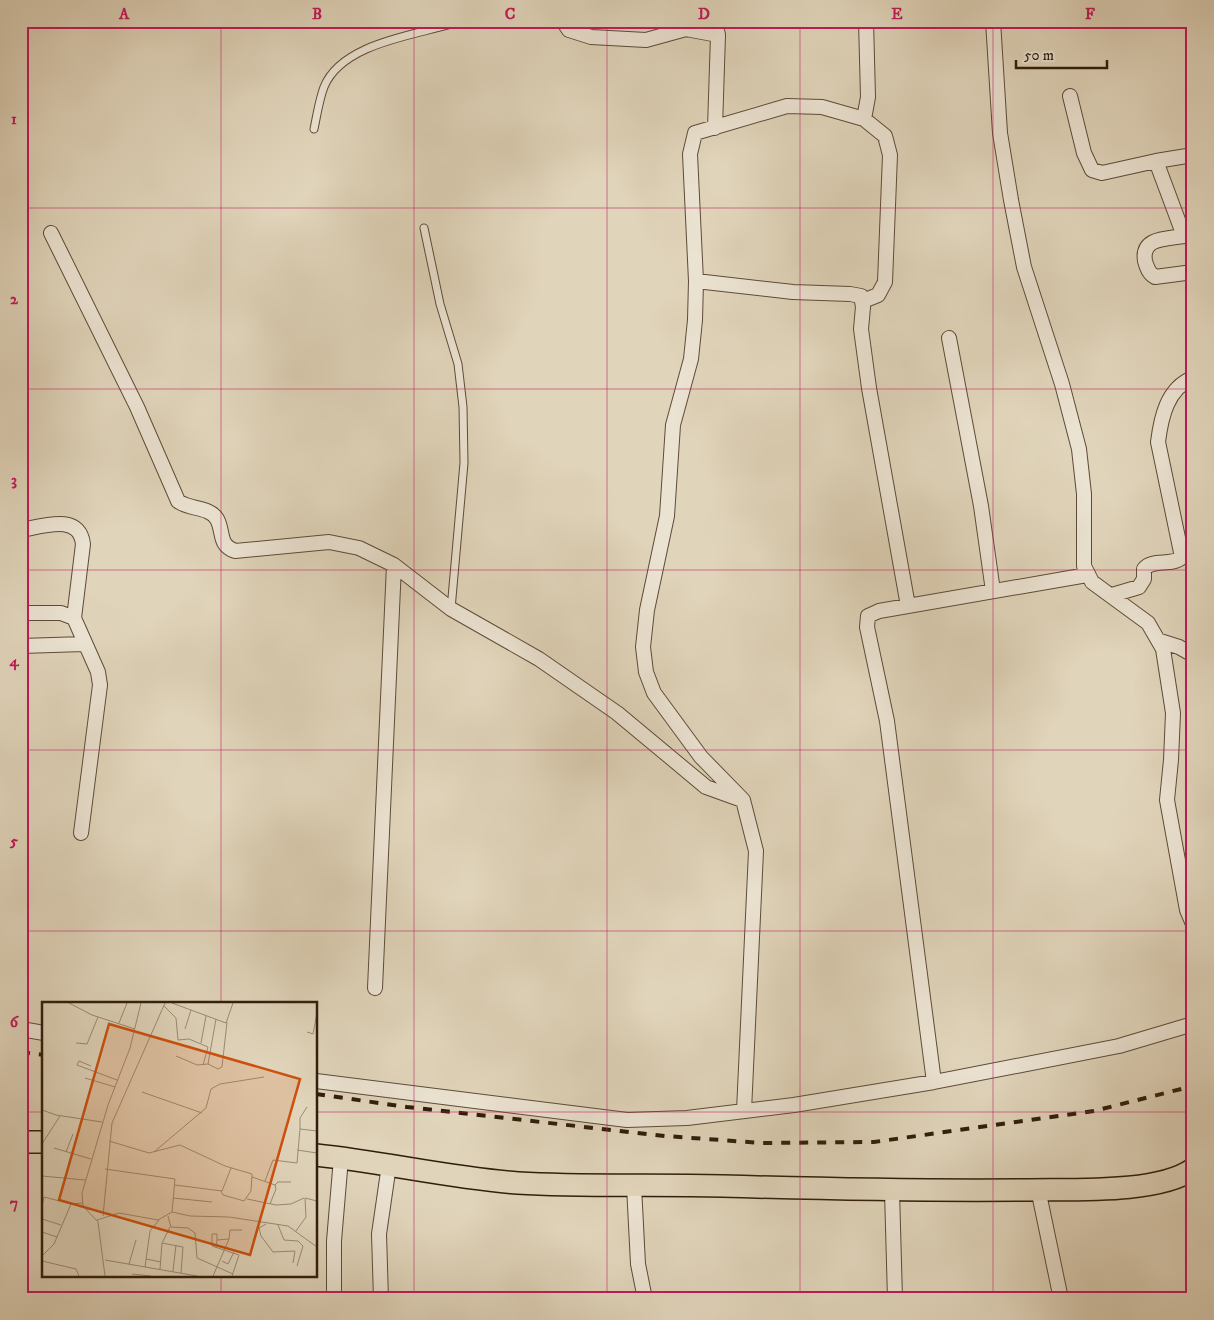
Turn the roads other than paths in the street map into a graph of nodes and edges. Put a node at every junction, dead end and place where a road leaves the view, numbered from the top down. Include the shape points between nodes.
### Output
1 (453, 21) edge
2 (563, 21) edge
3 (866, 21) edge
4 (993, 21) edge
5 (717, 28) edge
6 (1070, 96) dead end
7 (864, 119) junction
8 (715, 128) junction
9 (314, 129) dead end
10 (1193, 155) edge
11 (1156, 161) junction
12 (424, 228) dead end
13 (51, 233) dead end
14 (1188, 236) edge
15 (1193, 272) edge
16 (696, 281) junction
17 (863, 301) junction
18 (949, 338) dead end
19 (1193, 378) edge
20 (21, 530) edge
21 (1187, 558) edge
22 (394, 565) junction
23 (1087, 575) junction
24 (993, 591) junction
25 (1112, 595) junction
26 (908, 606) junction
27 (451, 609) junction
28 (21, 612) edge
29 (74, 618) junction
30 (1160, 641) junction
31 (84, 644) junction
32 (21, 646) edge
33 (1193, 655) edge
34 (743, 800) junction
35 (81, 833) dead end
36 (1193, 924) edge
37 (375, 988) dead end
38 (1193, 1024) edge
39 (21, 1029) edge
40 (42, 1033) edge
41 (318, 1081) edge
42 (934, 1082) junction
43 (744, 1111) junction
44 (21, 1142) edge
45 (42, 1142) edge
46 (318, 1155) edge
47 (341, 1158) junction
48 (389, 1165) junction
49 (1193, 1169) edge
50 (634, 1186) junction
51 (1038, 1189) junction
52 (892, 1190) junction
53 (334, 1299) edge
54 (381, 1299) edge
55 (645, 1299) edge
56 (895, 1299) edge
57 (1061, 1299) edge

1 - 9 lane via 448,26 353,54 338,66 324,86
2 - 5 street via 569,30 591,37 646,40 686,29
3 - 7 street via 868,97
4 - 23 street via 1000,133 1014,219 1024,267 1062,384 1079,449 1084,494 1083,555
5 - 8 street
6 - 11 street via 1084,153 1092,170 1102,172
7 - 8 street via 822,107 796,106
7 - 17 street via 885,136 890,155 885,282 878,295
8 - 16 street via 695,133 691,146
10 - 11 street
11 - 14 street
12 - 27 lane via 440,304 458,364 464,407 464,463
13 - 22 street via 137,407 178,501 210,512 216,518 223,543 235,551 329,542 359,548
14 - 15 street via 1148,244 1146,264 1155,277
16 - 17 street via 793,292 850,294 861,296
16 - 34 street via 691,359 673,425 667,516 647,610 643,647 646,672 654,693 702,757
17 - 26 street via 861,329 869,388
18 - 24 street via 981,506
19 - 21 street via 1177,388 1170,398 1158,442 1182,554
20 - 29 street via 63,524 76,527 82,534
21 - 25 street via 1148,565 1139,587
22 - 27 street
22 - 37 street
23 - 24 street
23 - 25 street
24 - 26 street
25 - 30 street via 1148,623
26 - 42 street via 873,613 868,616 867,628 887,721
27 - 34 street via 539,659 616,714 706,787
28 - 29 street via 61,613
29 - 31 street
30 - 33 street
30 - 36 street via 1173,713 1166,800 1187,910
31 - 32 street
31 - 35 street via 98,672 100,684
34 - 43 street via 756,850
38 - 42 street via 1119,1046
39 - 40 street
41 - 43 street via 627,1120 687,1118
42 - 43 street
44 - 45 main road
46 - 47 main road
47 - 48 main road
47 - 53 street via 334,1241
48 - 50 main road via 518,1183
48 - 54 street via 379,1234
49 - 51 main road via 1161,1181 1130,1187
50 - 52 main road
50 - 55 street via 638,1264
51 - 52 main road
51 - 57 street
52 - 56 street

